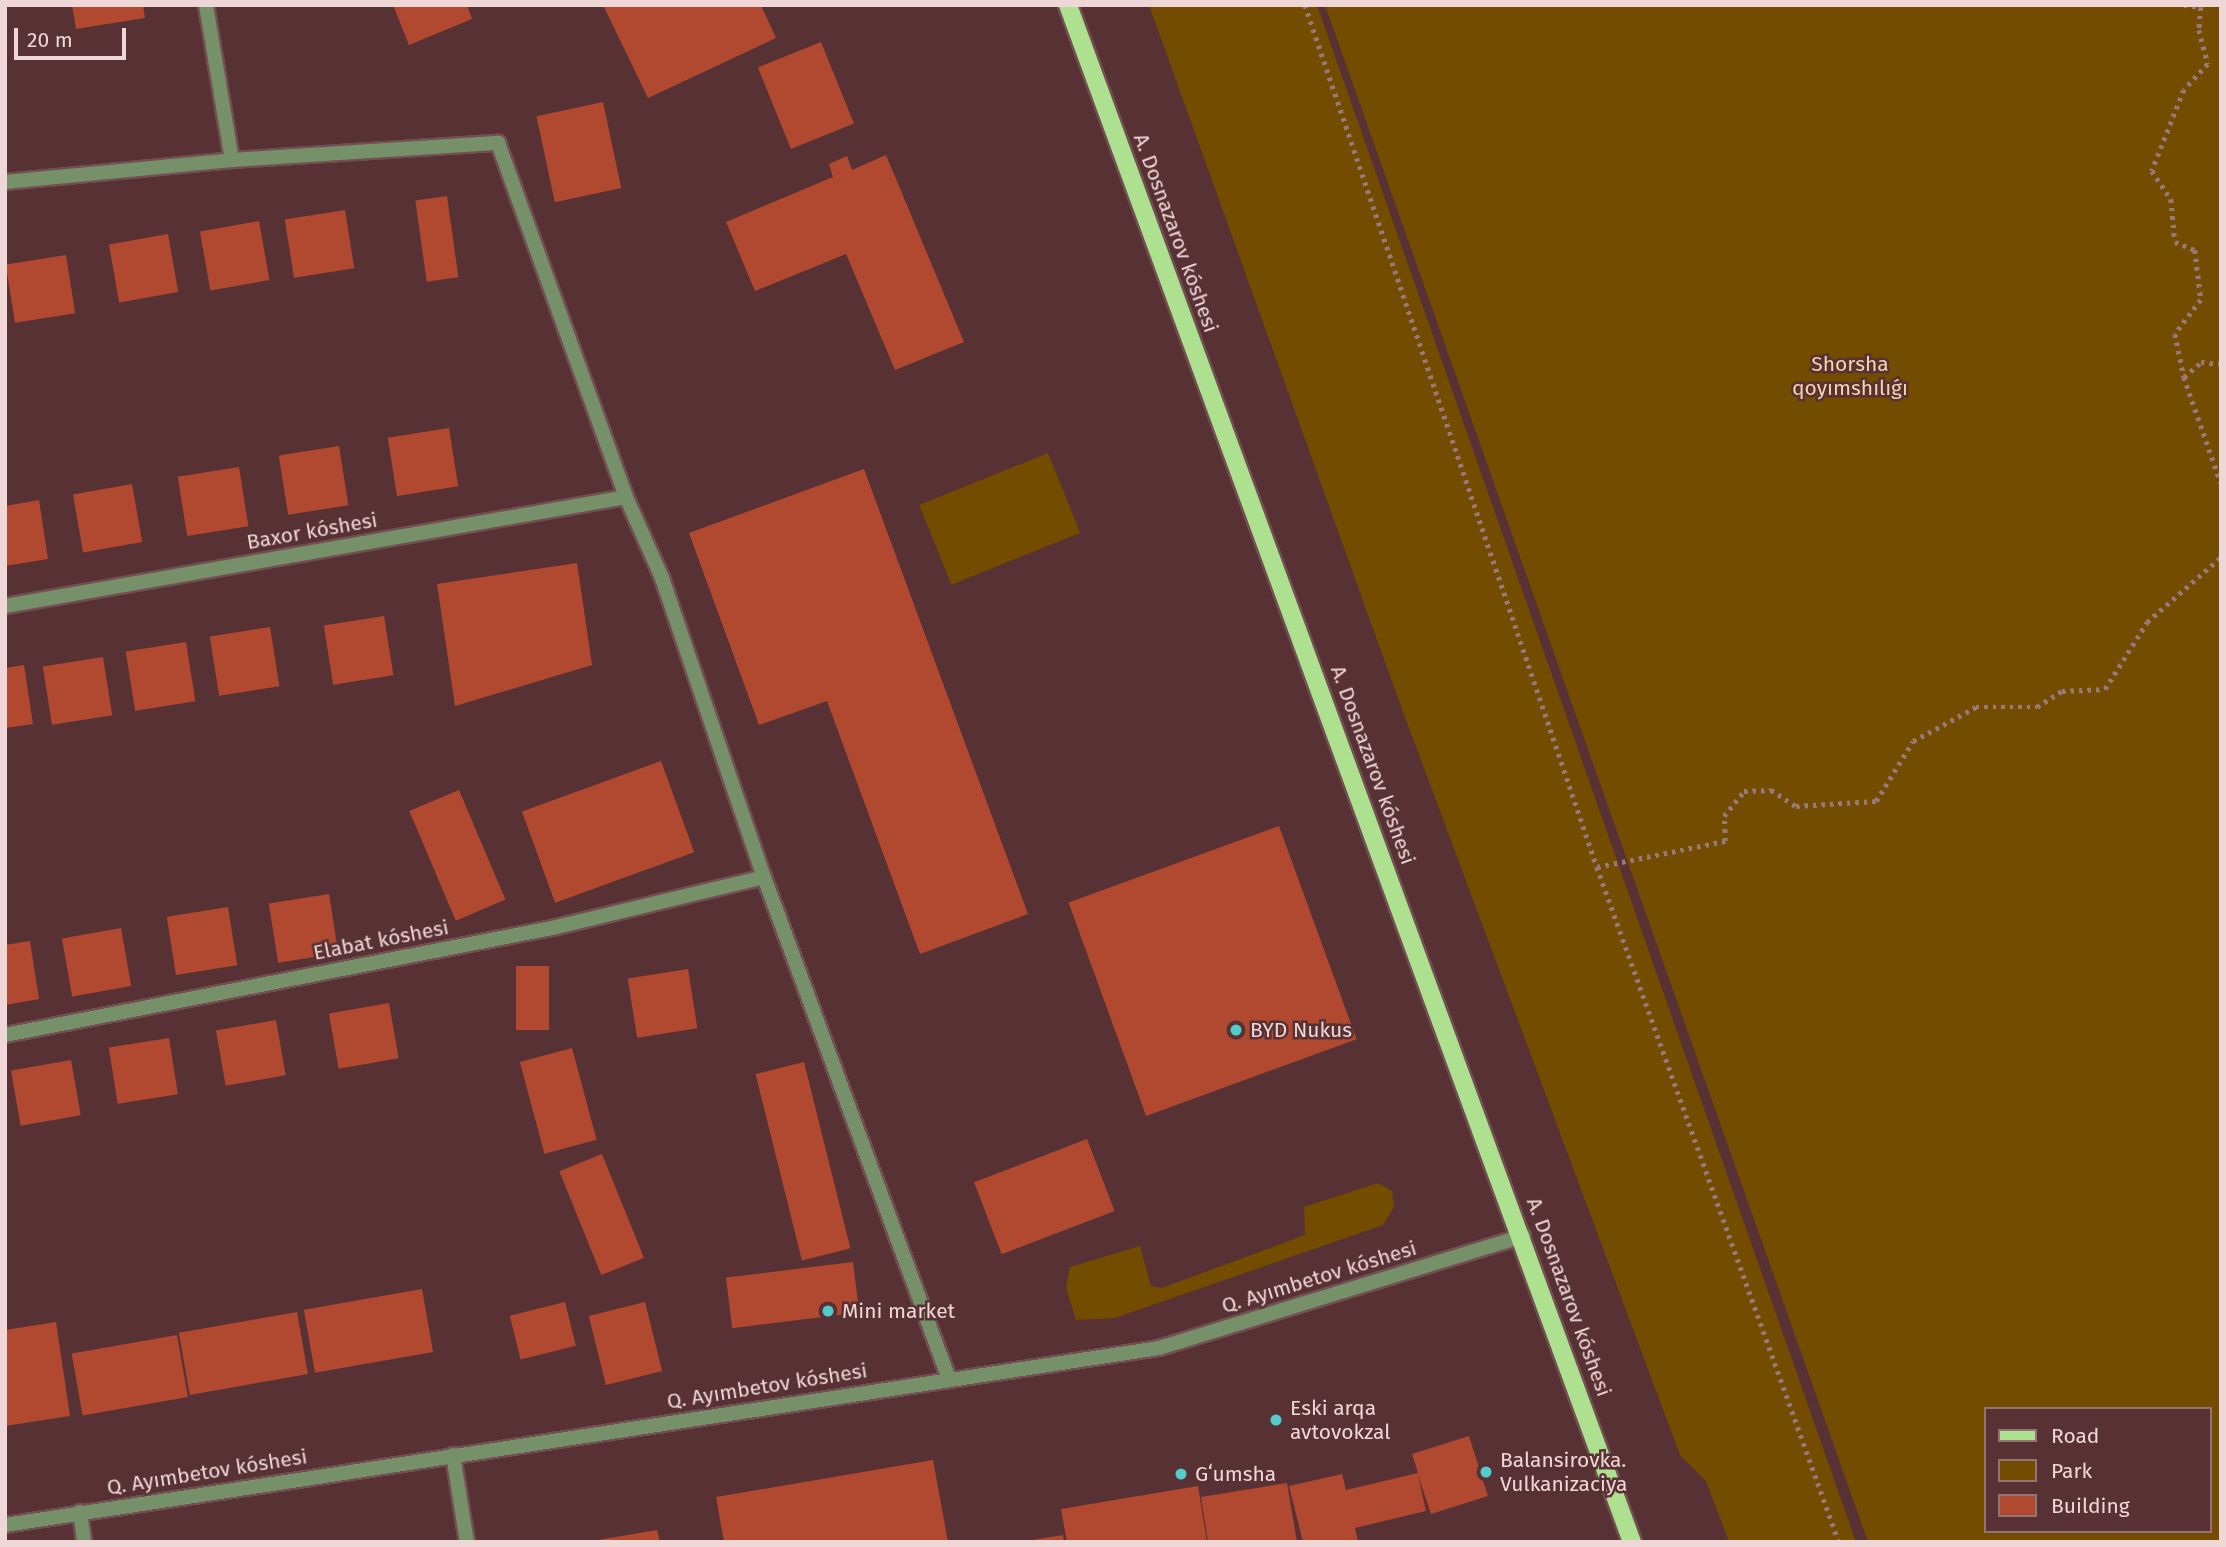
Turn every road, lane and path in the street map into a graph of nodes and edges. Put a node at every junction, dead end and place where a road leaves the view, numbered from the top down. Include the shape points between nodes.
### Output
1 (206, 5) edge
2 (1068, 5) edge
3 (1305, 5) edge
4 (2184, 5) edge
5 (232, 160) junction
6 (5, 182) edge
7 (2221, 364) edge
8 (2184, 377) junction
9 (2221, 483) edge
10 (626, 497) junction
11 (2221, 557) edge
12 (5, 606) edge
13 (1597, 867) junction
14 (764, 877) junction
15 (5, 1034) edge
16 (1524, 1236) junction
17 (948, 1379) junction
18 (453, 1455) junction
19 (80, 1512) junction
20 (5, 1525) edge
21 (84, 1542) edge
22 (467, 1542) edge
23 (1632, 1542) edge
24 (1839, 1542) edge

1 - 5 street
2 - 16 main road, A. Dosnazarov kóshesi
3 - 13 path
4 - 8 path via 2201,7 2199,30 2207,64 2184,90 2152,172 2171,199 2175,242 2195,250 2201,300 2175,334
5 - 6 street
5 - 10 street via 498,143
7 - 8 path via 2201,362
8 - 9 path
10 - 12 street, Baxor kóshesi
10 - 14 street via 662,578
11 - 13 path via 2147,622 2105,689 2062,691 2037,707 1976,707 1913,741 1876,801 1796,806 1771,790 1744,791 1724,816 1725,841
13 - 24 path
14 - 15 street, Elabat kóshesi via 552,928
14 - 17 street
16 - 17 street, Q. Ayımbetov kóshesi via 1159,1348
16 - 23 main road, A. Dosnazarov kóshesi
17 - 18 street, Q. Ayımbetov kóshesi
18 - 19 street, Q. Ayımbetov kóshesi
18 - 22 street
19 - 20 street, Q. Ayımbetov kóshesi
19 - 21 street

